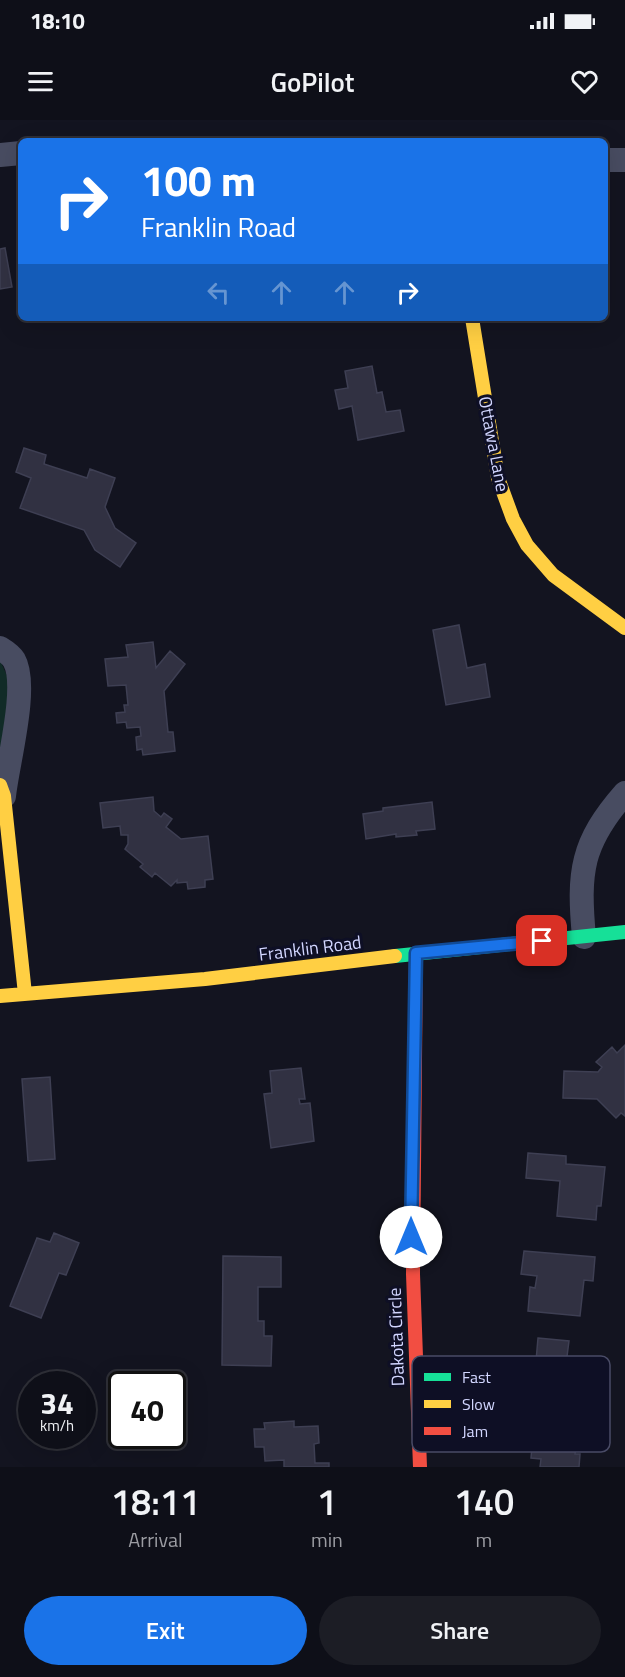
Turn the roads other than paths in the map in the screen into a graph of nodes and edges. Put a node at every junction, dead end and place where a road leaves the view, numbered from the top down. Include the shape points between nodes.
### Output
1 (18, 153) edge
2 (0, 155) edge
3 (608, 160) edge
4 (625, 160) edge
5 (472, 321) edge
6 (625, 628) edge
7 (0, 648) edge
8 (2, 790) edge
9 (625, 793) edge
10 (625, 932) edge
11 (584, 937) junction
12 (416, 953) junction
13 (25, 994) junction
14 (0, 996) edge
15 (414, 1356) edge
16 (419, 1452) edge
17 (420, 1467) edge

1 - 2 street
3 - 4 street
5 - 6 street, Ottawa Lane via 498,478 513,519 527,545 553,575
7 - 8 street via 15,661 19,685 15,729
8 - 13 street
9 - 11 street via 604,819 583,863
10 - 11 street, Franklin Road
11 - 12 street, Franklin Road
12 - 13 street, Franklin Road via 205,979
12 - 15 street, Dakota Circle via 411,1237
13 - 14 street, Franklin Road
16 - 17 street, Dakota Circle

